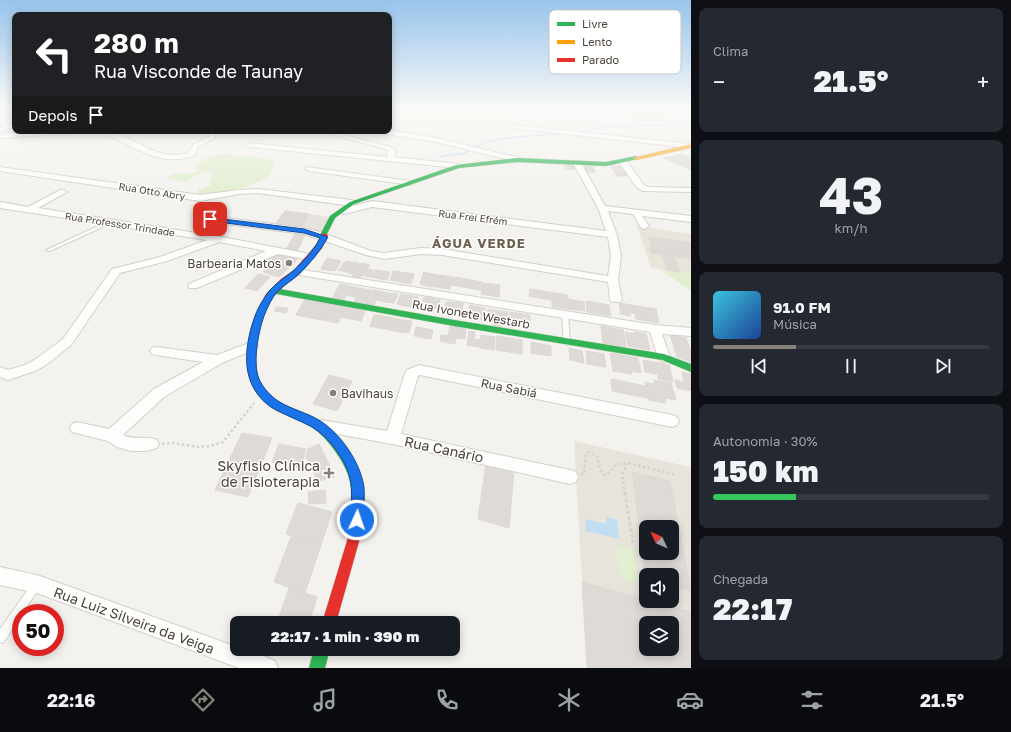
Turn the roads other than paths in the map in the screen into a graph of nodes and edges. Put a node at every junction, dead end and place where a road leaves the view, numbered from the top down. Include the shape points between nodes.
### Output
1 (122, 139) edge
2 (208, 139) edge
3 (353, 139) edge
4 (431, 139) edge
5 (627, 139) edge
6 (249, 145) road end
7 (691, 146) edge
8 (389, 160) junction
9 (518, 160) junction
10 (623, 162) junction
11 (577, 163) junction
12 (458, 166) junction
13 (309, 169) dead end
14 (0, 170) edge
15 (411, 183) junction
16 (691, 190) edge
17 (63, 192) dead end
18 (352, 203) junction
19 (0, 205) edge
20 (602, 208) junction
21 (31, 209) junction
22 (636, 212) junction
23 (335, 213) junction
24 (210, 219) dead end
25 (691, 219) edge
26 (109, 223) junction
27 (644, 226) dead end
28 (612, 235) junction
29 (324, 237) junction
30 (222, 240) junction
31 (48, 250) dead end
32 (276, 251) junction
33 (310, 257) junction
34 (297, 272) junction
35 (613, 280) junction
36 (193, 286) dead end
37 (274, 291) junction
38 (616, 300) dead end
39 (565, 315) junction
40 (655, 329) junction
41 (691, 332) edge
42 (567, 343) junction
43 (252, 346) junction
44 (156, 351) dead end
45 (664, 357) junction
46 (218, 360) junction
47 (691, 368) edge
48 (3, 377) edge
49 (672, 421) dead end
50 (318, 425) junction
51 (77, 428) dead end
52 (112, 436) junction
53 (392, 438) junction
54 (152, 444) road end
55 (570, 476) road end
56 (0, 576) edge
57 (37, 584) junction
58 (331, 616) edge
59 (0, 638) edge
60 (320, 656) edge
61 (268, 668) edge
62 (317, 668) edge

1 - 2 street via 158,155 182,157 191,154 195,146
3 - 8 street via 388,148 392,151
4 - 9 street
5 - 7 street
6 - 8 street
7 - 10 main road
8 - 12 street
9 - 11 main road
9 - 12 main road
10 - 11 main road
10 - 16 street via 640,186 646,189
11 - 20 street
12 - 15 main road
13 - 15 street
14 - 18 street, Rua Otto Abry via 200,198 258,191
15 - 18 main road
17 - 21 street
18 - 23 main road
19 - 21 street, Rua Professor Trindade
20 - 22 street
20 - 28 street
21 - 26 street, Rua Professor Trindade
22 - 25 street
22 - 27 street
23 - 28 street, Rua Frei Efrém via 372,204
23 - 29 main road
24 - 29 street via 304,231
26 - 30 street, Rua Professor Trindade
26 - 31 lane
28 - 35 street via 616,256
29 - 33 main road
29 - 35 street via 384,256 421,251 442,252
30 - 32 street, Rua Professor Trindade
30 - 48 street via 163,259 128,266 116,272 68,342 41,362
32 - 33 street, Rua Professor Trindade
32 - 36 street
33 - 34 main road
34 - 37 main road
34 - 39 street
35 - 38 street
37 - 42 main road, Rua Ivonete Westarb
37 - 43 main road via 258,319
39 - 40 street
39 - 42 lane
40 - 41 street
40 - 45 street
42 - 45 main road, Rua Ivonete Westarb
43 - 46 street
43 - 50 main road via 251,364 254,381 262,393 275,404
44 - 46 street
45 - 47 main road, Rua Ivonete Westarb
46 - 52 street via 159,393
49 - 53 street, Rua Sabiá via 419,370 412,373
50 - 53 street, Rua Canário
50 - 58 main road via 332,438 352,467 358,487 356,531
51 - 52 street
52 - 54 street via 121,443 131,446
53 - 55 street, Rua Canário
56 - 57 street, Rua Luiz Silveira da Veiga
57 - 59 lane
57 - 61 street, Rua Luiz Silveira da Veiga
60 - 62 main road

